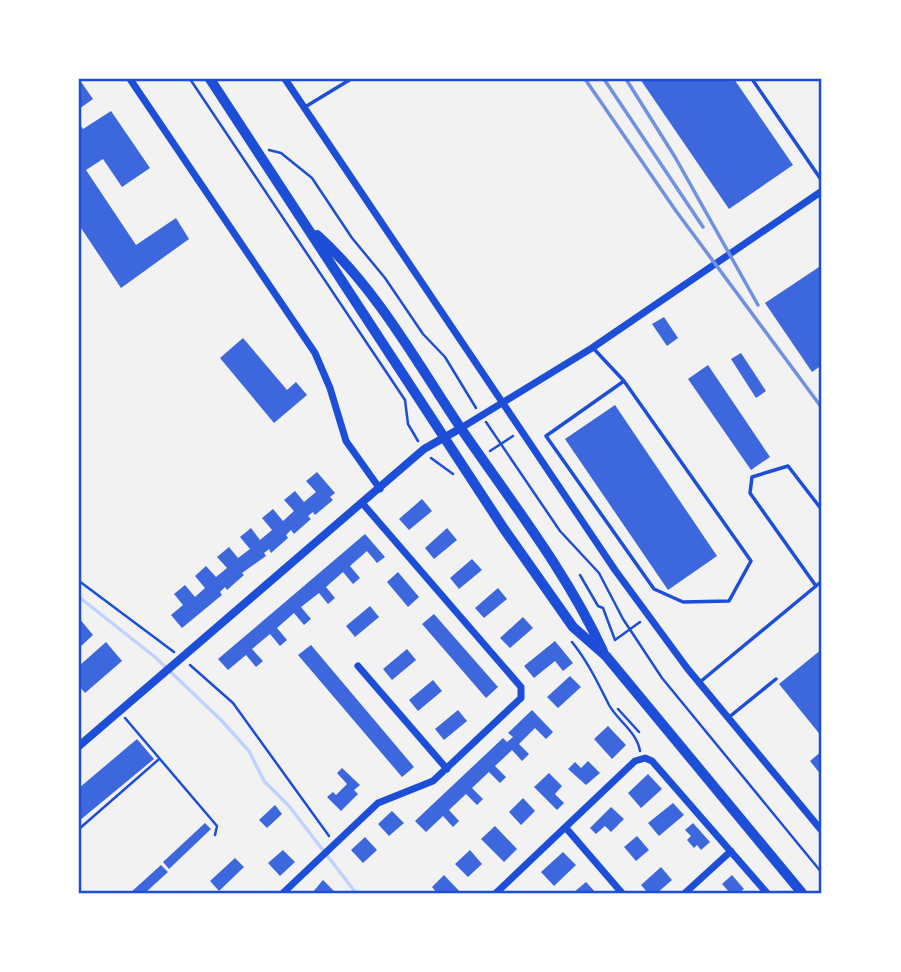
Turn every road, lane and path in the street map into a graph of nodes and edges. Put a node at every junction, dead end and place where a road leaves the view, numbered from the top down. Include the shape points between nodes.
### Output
1 (130, 79) edge
2 (210, 79) edge
3 (285, 79) edge
4 (351, 79) edge
5 (752, 79) edge
6 (305, 108) junction
7 (259, 150) junction
8 (822, 181) edge
9 (822, 191) edge
10 (311, 230) junction
11 (592, 348) junction
12 (624, 381) junction
13 (504, 401) junction
14 (481, 415) junction
15 (461, 428) junction
16 (444, 437) junction
17 (380, 489) junction
18 (363, 504) junction
19 (822, 510) edge
20 (581, 577) dead end
21 (79, 581) edge
22 (822, 581) edge
23 (816, 586) junction
24 (649, 616) junction
25 (630, 630) junction
26 (606, 656) junction
27 (182, 658) junction
28 (358, 666) dead end
29 (776, 679) dead end
30 (700, 682) junction
31 (618, 709) dead end
32 (120, 711) junction
33 (728, 718) junction
34 (639, 732) dead end
35 (79, 746) edge
36 (158, 760) junction
37 (447, 769) junction
38 (566, 828) junction
39 (79, 829) edge
40 (822, 831) edge
41 (215, 835) dead end
42 (333, 845) junction
43 (731, 851) junction
44 (822, 873) edge
45 (284, 893) edge
46 (496, 893) edge
47 (622, 893) edge
48 (685, 893) edge
49 (767, 893) edge
50 (802, 893) edge

1 - 17 street via 315,353 345,441
2 - 7 main road
3 - 6 street
4 - 6 lane
5 - 8 lane
6 - 13 street
7 - 10 main road
7 - 14 path via 281,153 312,178 423,334 445,357
9 - 11 street
10 - 15 main road via 339,255 387,317
10 - 16 main road via 328,263
11 - 12 lane
11 - 13 street
12 - 12 lane via 751,561 729,601 682,602 654,589 547,436
13 - 14 street
13 - 24 street
14 - 15 street
14 - 25 path via 560,531 599,573
15 - 16 street
15 - 26 main road via 568,585
16 - 17 street
16 - 26 main road via 573,627
17 - 18 street
18 - 27 street
18 - 37 street via 521,687 520,698
19 - 23 lane via 788,466 752,477 750,493
20 - 25 path via 603,608 615,640
21 - 27 path
22 - 23 lane
23 - 30 lane
24 - 25 path
24 - 30 street
25 - 44 path via 675,694
26 - 50 main road
27 - 32 street
27 - 42 path via 233,702
28 - 37 street
29 - 33 lane
30 - 33 street
31 - 34 path
32 - 35 street
32 - 36 path
33 - 40 street
36 - 39 path
36 - 41 path via 217,826
37 - 42 street via 433,781 378,803
38 - 43 street via 641,758 652,761
38 - 46 street
38 - 47 street
42 - 45 street
43 - 48 street
43 - 49 street

